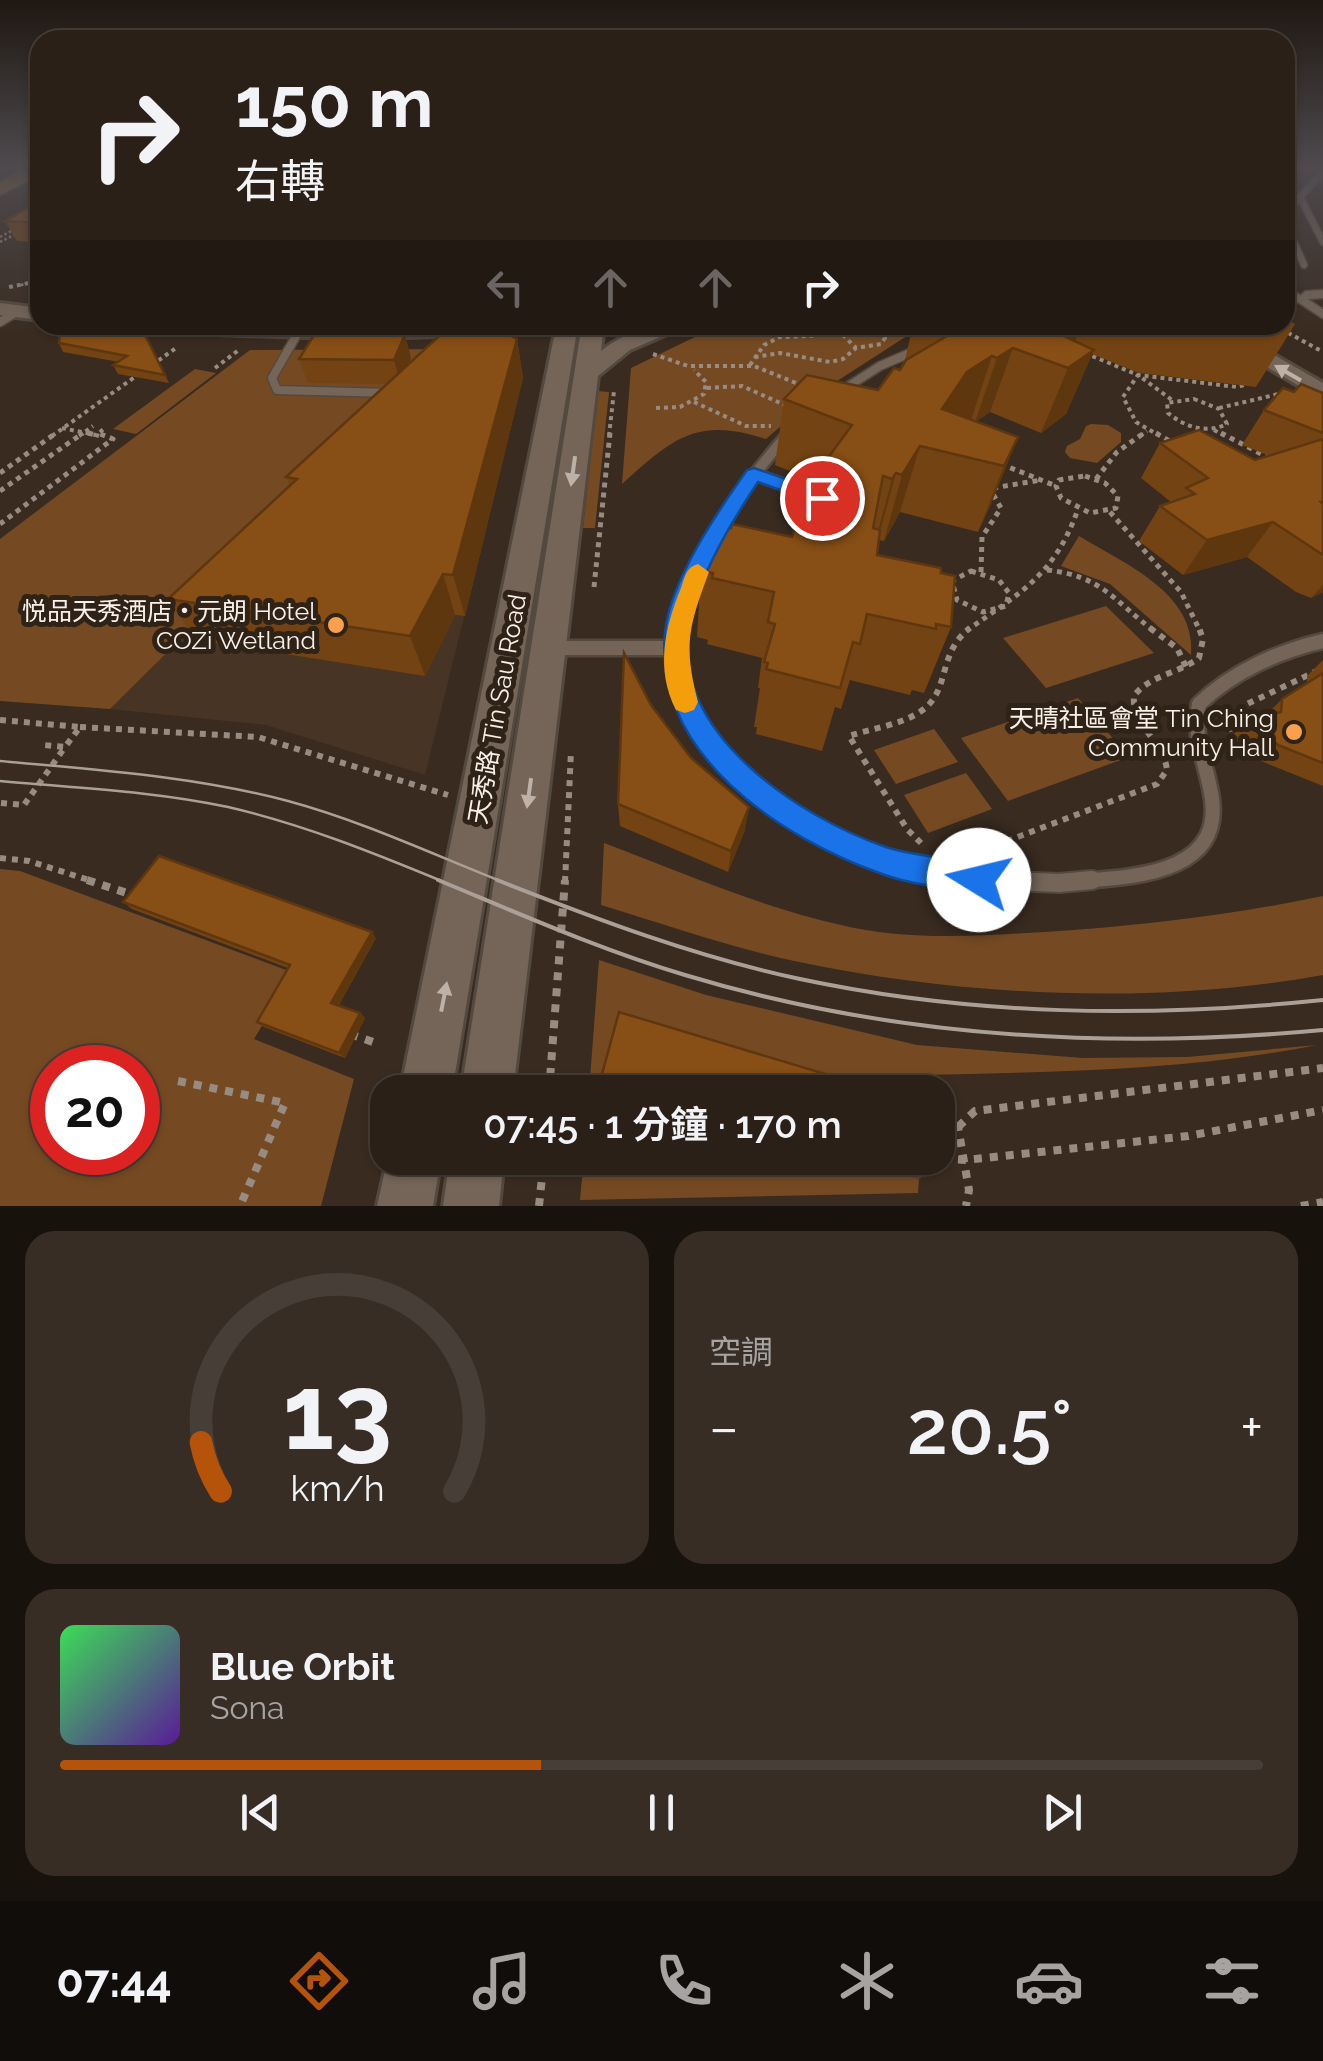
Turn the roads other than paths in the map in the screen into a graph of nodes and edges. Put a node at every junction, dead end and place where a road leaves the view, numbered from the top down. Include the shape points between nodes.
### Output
1 (1295, 245) edge
2 (1304, 265) dead end
3 (0, 290) edge
4 (1323, 294) edge
5 (30, 296) edge
6 (1295, 297) edge
7 (1302, 300) junction
8 (1323, 314) edge
9 (297, 335) edge
10 (500, 335) edge
11 (565, 335) edge
12 (594, 335) edge
13 (650, 335) edge
14 (1223, 335) edge
15 (1263, 335) edge
16 (925, 346) edge
17 (1323, 369) edge
18 (600, 379) junction
19 (392, 393) edge
20 (1323, 393) edge
21 (831, 397) edge
22 (798, 425) edge
23 (544, 448) junction
24 (754, 474) junction
25 (822, 498) edge
26 (700, 567) junction
27 (716, 570) edge
28 (1323, 641) edge
29 (548, 648) junction
30 (675, 648) junction
31 (429, 1075) edge
32 (488, 1075) edge
33 (411, 1175) edge
34 (476, 1175) edge
35 (405, 1206) edge
36 (471, 1206) edge

1 - 2 lane
3 - 5 street
4 - 7 lane
6 - 7 lane
7 - 8 lane
9 - 19 lane via 272,378 277,390
10 - 23 street via 534,353 544,373
11 - 23 street, 天秀路 Tin Sau Road
12 - 18 street, 天秀路 Tin Sau Road
13 - 18 street via 622,345
20 -> 14 street
15 - 17 street
16 - 21 lane
18 -> 29 street, 天秀路 Tin Sau Road
22 - 24 lane
31 -> 23 street, 天秀路 Tin Sau Road
24 - 25 lane
24 - 26 lane
26 - 27 lane
26 - 30 lane via 681,610
28 - 30 lane via 1224,684 1200,704 1194,734 1214,808 1203,844 1188,859 1168,869 1072,883 979,880 886,862 785,813 705,738 687,709
29 - 30 lane
29 -> 32 street, 天秀路 Tin Sau Road
33 - 35 street
34 - 36 street

